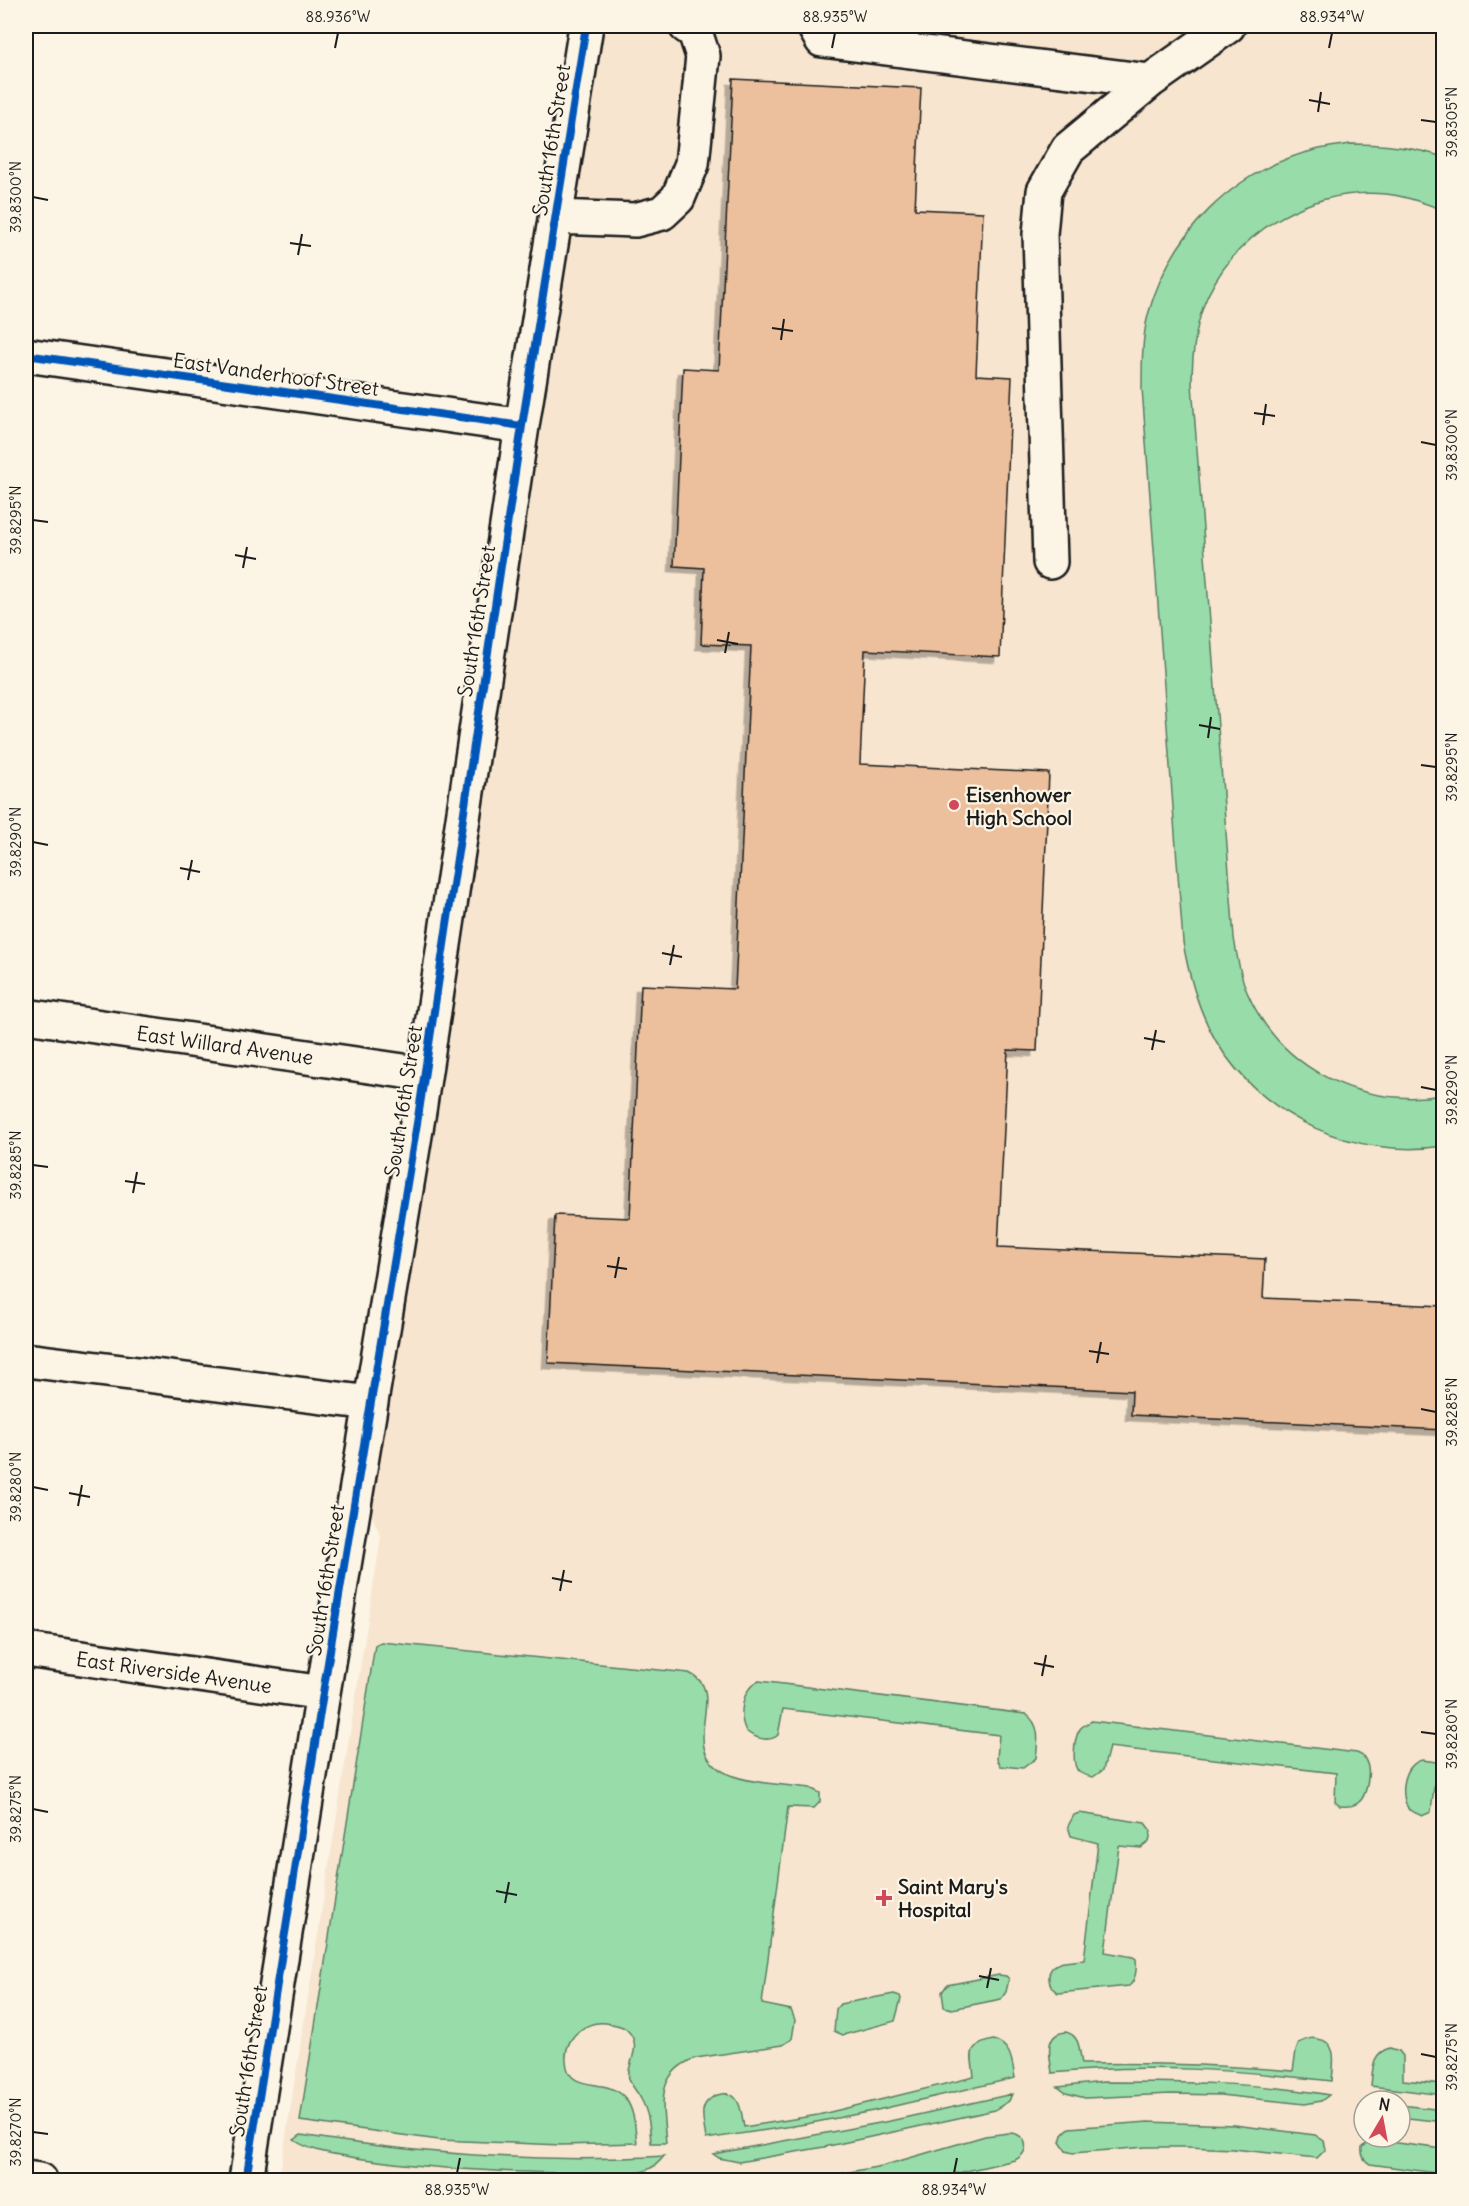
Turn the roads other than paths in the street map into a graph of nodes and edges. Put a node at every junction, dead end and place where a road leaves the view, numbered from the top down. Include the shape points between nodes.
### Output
1 (586, 26) edge
2 (686, 26) edge
3 (814, 26) edge
4 (1227, 26) edge
5 (1150, 81) junction
6 (556, 217) junction
7 (26, 355) edge
8 (522, 426) junction
9 (1050, 562) dead end
10 (26, 1016) edge
11 (424, 1074) junction
12 (26, 1360) edge
13 (371, 1403) junction
14 (26, 1650) edge
15 (323, 1693) junction
16 (26, 2178) edge
17 (40, 2181) edge
18 (246, 2181) edge

1 - 6 street, South 16th Street
2 - 6 street via 695,32 703,56 692,164 678,198 662,213 635,220
3 - 5 street via 822,40
4 - 5 street
5 - 9 street via 1068,149 1044,191 1040,234
6 - 8 street, South 16th Street
7 - 8 street, East Vanderhoof Street
8 - 11 street, South 16th Street
10 - 11 street, East Willard Avenue
11 - 13 street, South 16th Street
12 - 13 street
13 - 15 street, South 16th Street
14 - 15 street, East Riverside Avenue
15 - 18 street, South 16th Street
16 - 17 street

